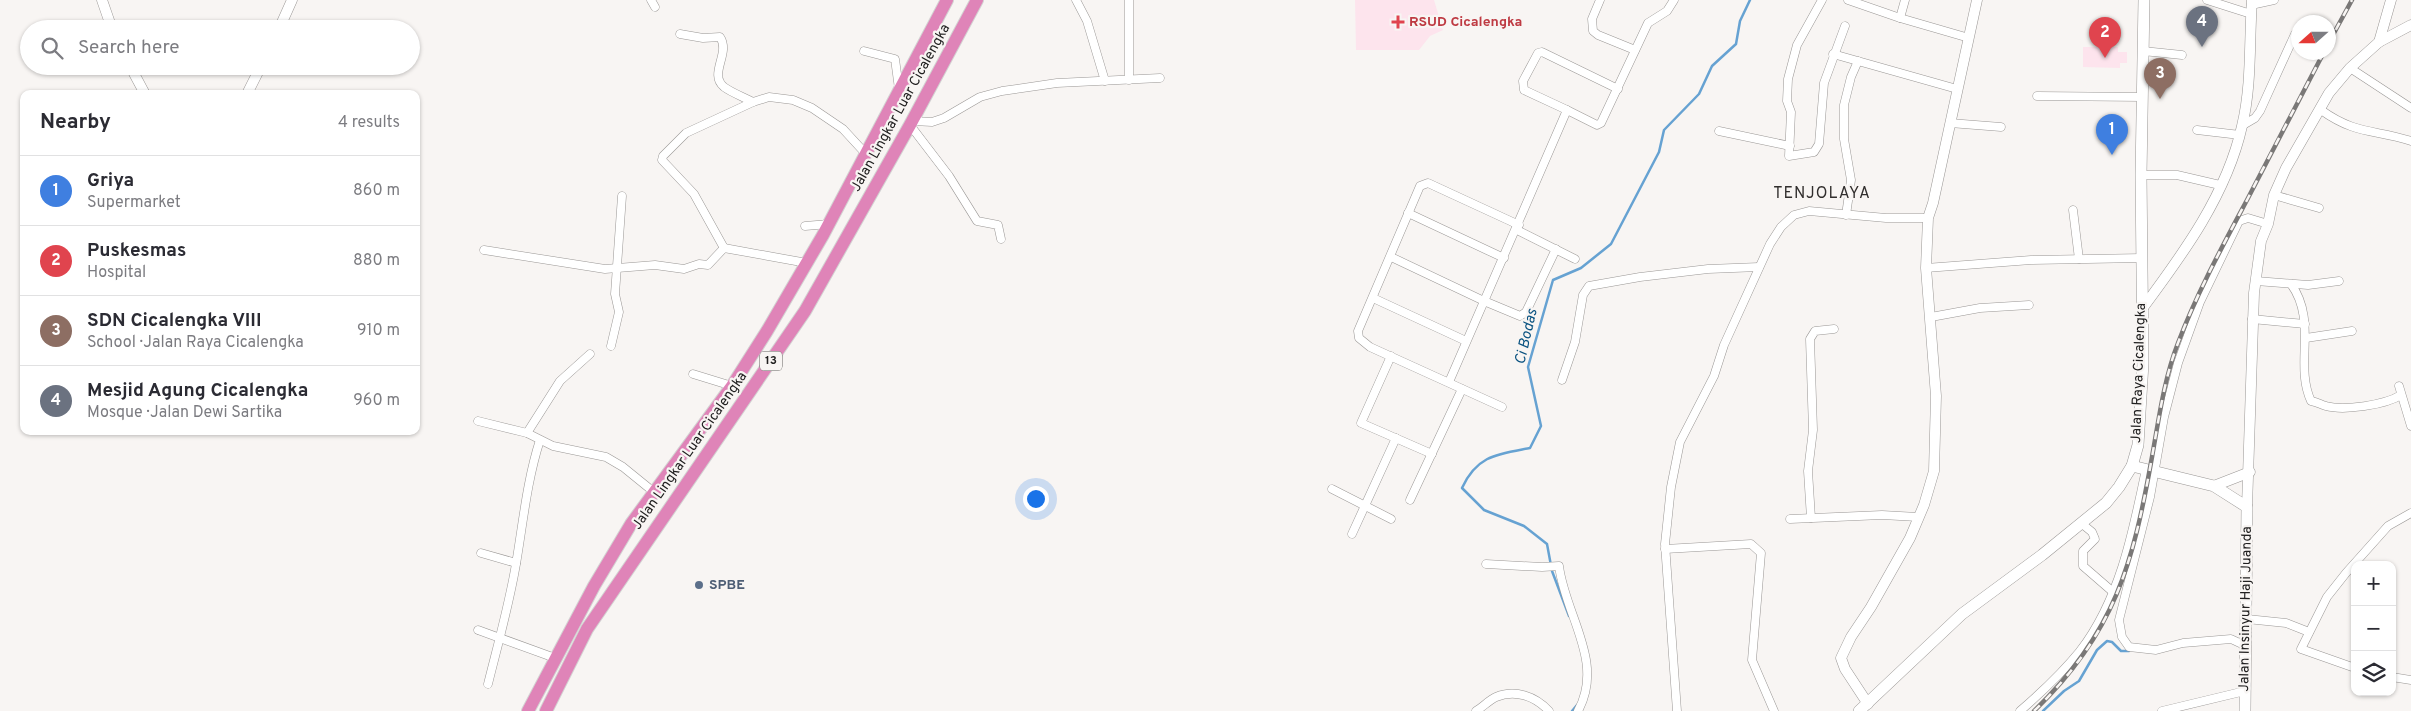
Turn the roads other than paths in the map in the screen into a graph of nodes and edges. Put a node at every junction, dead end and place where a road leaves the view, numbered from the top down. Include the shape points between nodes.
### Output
1 (102, 0) edge
2 (292, 0) edge
3 (947, 0) edge
4 (978, 0) edge
5 (1076, 0) edge
6 (1129, 0) edge
7 (1600, 0) edge
8 (1674, 0) edge
9 (1822, 0) edge
10 (1848, 0) edge
11 (1905, 0) edge
12 (1977, 0) edge
13 (2144, 0) edge
14 (2207, 0) edge
15 (2274, 0) edge
16 (2391, 0) edge
17 (2251, 6) edge
18 (1900, 18) junction
19 (109, 20) edge
20 (283, 20) edge
21 (2411, 25) edge
22 (1844, 26) dead end
23 (680, 34) dead end
24 (1969, 38) junction
25 (2379, 42) junction
26 (2291, 43) edge
27 (1635, 50) junction
28 (864, 51) dead end
29 (2143, 52) junction
30 (1833, 54) junction
31 (2182, 55) dead end
32 (1858, 61) junction
33 (2350, 68) junction
34 (135, 75) edge
35 (256, 75) edge
36 (1160, 78) dead end
37 (1129, 80) junction
38 (1105, 81) junction
39 (1618, 89) junction
40 (1957, 89) junction
41 (143, 90) edge
42 (249, 90) edge
43 (900, 90) junction
44 (2037, 96) dead end
45 (2143, 97) junction
46 (753, 102) junction
47 (2411, 108) edge
48 (1567, 110) junction
49 (2321, 110) junction
50 (911, 123) junction
51 (1950, 123) junction
52 (2001, 127) dead end
53 (2198, 130) dead end
54 (2241, 130) junction
55 (1719, 131) dead end
56 (2411, 141) edge
57 (1790, 146) junction
58 (866, 154) junction
59 (2141, 176) junction
60 (2220, 184) junction
61 (2274, 195) junction
62 (622, 196) dead end
63 (2319, 208) dead end
64 (2073, 210) dead end
65 (1408, 213) junction
66 (1846, 215) junction
67 (1928, 218) junction
68 (829, 224) junction
69 (2268, 224) junction
70 (805, 226) dead end
71 (1518, 228) junction
72 (1002, 240) dead end
73 (724, 248) junction
74 (1556, 249) junction
75 (484, 250) dead end
76 (1391, 257) junction
77 (1504, 258) junction
78 (2142, 258) junction
79 (1575, 259) dead end
80 (2078, 259) junction
81 (807, 263) junction
82 (1759, 267) junction
83 (1926, 268) junction
84 (617, 270) junction
85 (2256, 281) junction
86 (2338, 281) dead end
87 (2291, 284) junction
88 (1373, 298) junction
89 (1484, 302) junction
90 (2029, 305) dead end
91 (2142, 308) junction
92 (1931, 316) junction
93 (2252, 319) junction
94 (2305, 324) junction
95 (1834, 329) dead end
96 (2352, 331) dead end
97 (2306, 338) junction
98 (1466, 341) junction
99 (611, 346) dead end
100 (590, 354) dead end
101 (1391, 356) junction
102 (693, 374) dead end
103 (1562, 380) dead end
104 (1449, 382) junction
105 (732, 386) junction
106 (2399, 386) dead end
107 (1462, 389) junction
108 (2401, 395) junction
109 (1502, 407) dead end
110 (478, 422) dead end
111 (2411, 426) edge
112 (527, 433) junction
113 (1396, 438) junction
114 (540, 440) junction
115 (1432, 454) junction
116 (2132, 466) junction
117 (2150, 470) junction
118 (2250, 472) junction
119 (2214, 486) junction
120 (1332, 489) dead end
121 (655, 493) junction
122 (1410, 500) dead end
123 (1365, 505) junction
124 (2247, 507) junction
125 (2411, 513) edge
126 (1918, 517) junction
127 (1391, 518) dead end
128 (1811, 518) junction
129 (1790, 519) dead end
130 (2081, 523) junction
131 (1352, 534) dead end
132 (1665, 548) junction
133 (481, 553) dead end
134 (516, 563) junction
135 (1486, 564) dead end
136 (2113, 592) junction
137 (2247, 619) junction
138 (478, 630) dead end
139 (2310, 632) junction
140 (500, 638) junction
141 (2246, 646) junction
142 (555, 658) junction
143 (2351, 667) edge
144 (2396, 678) edge
145 (2411, 680) edge
146 (488, 684) dead end
147 (2245, 691) junction
148 (1864, 707) edge
149 (528, 711) edge
150 (546, 711) edge
151 (1476, 711) edge
152 (1548, 711) edge
153 (1578, 711) edge
154 (1677, 711) edge
155 (1774, 711) edge
156 (2020, 711) edge
157 (2162, 711) edge
158 (2245, 711) edge

1 - 19 street
2 - 20 street
3 - 43 highway, Jalan Lingkar Luar Cicalengka / 13
4 - 50 highway, Jalan Lingkar Luar Cicalengka / 13
5 - 38 street
6 - 37 street
7 - 27 street via 1592,19 1593,31
8 - 27 street via 1667,11 1648,23
9 - 57 street via 1797,45 1788,79
10 - 18 street
11 - 18 street
12 - 24 street
13 - 29 main road, Jalan Raya Cicalengka
14 - 17 street
15 - 17 street
16 - 25 street
17 - 54 street
18 - 24 street
21 - 25 street
22 - 30 street
23 - 46 street via 720,37 724,51 718,74 721,82 724,87
24 - 40 street
25 - 33 street
26 - 54 street via 2260,111
27 - 39 street
28 - 43 street via 895,58
29 - 31 street
29 - 45 main road, Jalan Raya Cicalengka
30 - 32 street
30 - 57 street via 1822,93 1820,144 1814,152 1789,156
32 - 40 street
32 - 66 street via 1844,105 1844,139 1851,180
33 - 47 street
33 - 49 street via 2329,93
34 - 41 street
35 - 42 street
36 - 37 street
37 - 38 street
38 - 50 street via 1043,84 1002,91 980,97 938,120
39 - 48 street via 1600,125
39 - 48 street via 1542,52 1538,53 1523,81 1524,90
40 - 51 street
43 - 58 highway, Jalan Lingkar Luar Cicalengka / 13
44 - 45 street
45 - 59 main road, Jalan Raya Cicalengka
46 - 58 street via 780,97 812,108 843,129
46 - 73 street via 686,134 662,158 699,200
48 - 71 street
49 - 56 street via 2351,127
49 - 61 street via 2286,168
50 - 72 street via 977,220 998,225
50 - 150 highway, Jalan Lingkar Luar Cicalengka / 13 via 805,311 587,629
51 - 52 street
51 - 67 street
53 - 54 street
54 - 60 street
55 - 57 street
58 - 68 highway, Jalan Lingkar Luar Cicalengka / 13
59 - 60 street via 2177,175
59 - 78 main road, Jalan Raya Cicalengka
60 - 91 street via 2198,229
61 - 63 street
61 - 69 street
62 - 84 street
64 - 80 street
65 - 71 street via 1420,186 1428,183
65 - 76 street
65 - 77 street
66 - 67 street
66 - 82 street via 1809,211 1794,215 1781,227
67 - 83 street
68 - 70 street
68 - 81 highway, Jalan Lingkar Luar Cicalengka / 13
69 - 85 street via 2261,241
69 - 117 street via 2248,218 2240,220 2221,256 2178,363
71 - 74 street
71 - 77 street
73 - 81 street
73 - 84 street via 708,265 684,269 655,265
74 - 79 street
74 - 89 street via 1524,315 1515,315
75 - 84 street
76 - 88 street
76 - 89 street
77 - 89 street
78 - 80 street
78 - 91 main road, Jalan Raya Cicalengka
80 - 83 street
81 - 105 highway, Jalan Lingkar Luar Cicalengka / 13
82 - 103 street via 1640,276 1589,286 1583,295 1575,342
82 - 132 street via 1724,345 1714,376 1680,442 1671,487
83 - 92 street
84 - 99 street via 615,294 619,312
85 - 87 street
85 - 93 street
86 - 87 street
87 - 94 street via 2300,299
88 - 98 street
88 - 101 street via 1360,323 1359,338
89 - 98 street
90 - 92 street
91 - 116 main road, Jalan Raya Cicalengka via 2140,430
92 - 126 street via 1936,448 1930,488
93 - 94 street
93 - 118 street
94 - 97 street
95 - 128 street via 1815,331 1810,339 1813,430 1808,471
96 - 97 street
97 - 108 street via 2304,362 2312,401 2340,408 2383,403
98 - 104 street
100 - 112 street via 560,381
101 - 104 street
101 - 113 street via 1361,423
102 - 105 street
104 - 107 street
105 - 121 highway, Jalan Lingkar Luar Cicalengka / 13
106 - 108 street
107 - 109 street
107 - 115 street
108 - 111 street
110 - 112 street
112 - 114 street
113 - 115 street
113 - 123 street
114 - 121 street via 561,448 606,456
114 - 134 street via 530,469
115 - 122 street
116 - 117 main road
116 - 130 main road, Jalan Raya Cicalengka via 2106,503
117 - 119 main road
117 - 136 street
117 - 141 street via 2150,497 2119,620 2122,637 2129,647 2152,650 2232,638
118 - 119 street
118 - 124 street
119 - 124 main road
120 - 123 street
121 - 142 highway, Jalan Lingkar Luar Cicalengka / 13 via 631,524
123 - 127 street
123 - 131 street
124 - 137 main road, Jalan Insinyur Haji Juanda
125 - 139 street via 2388,526 2346,573 2327,597
126 - 128 street
126 - 148 street via 1910,538 1841,658
128 - 129 street
130 - 136 street via 2095,539 2083,551 2083,566
130 - 148 main road, Jalan Raya Cicalengka via 1962,614
132 - 154 street
132 - 155 street via 1751,544 1761,554 1752,660
133 - 134 street
134 - 140 street
135 - 153 street via 1559,566 1587,665 1588,688
136 - 156 street via 2102,617 2081,649 2064,670
137 - 139 street via 2286,623
137 - 141 main road, Jalan Insinyur Haji Juanda
138 - 140 street
139 - 143 street via 2301,648
140 - 142 street
140 - 146 street
141 - 147 main road, Jalan Insinyur Haji Juanda
142 - 149 highway, Jalan Lingkar Luar Cicalengka / 13
144 - 145 street
147 - 157 street
147 - 158 main road, Jalan Insinyur Haji Juanda
151 - 152 street via 1494,698 1514,692 1541,702

